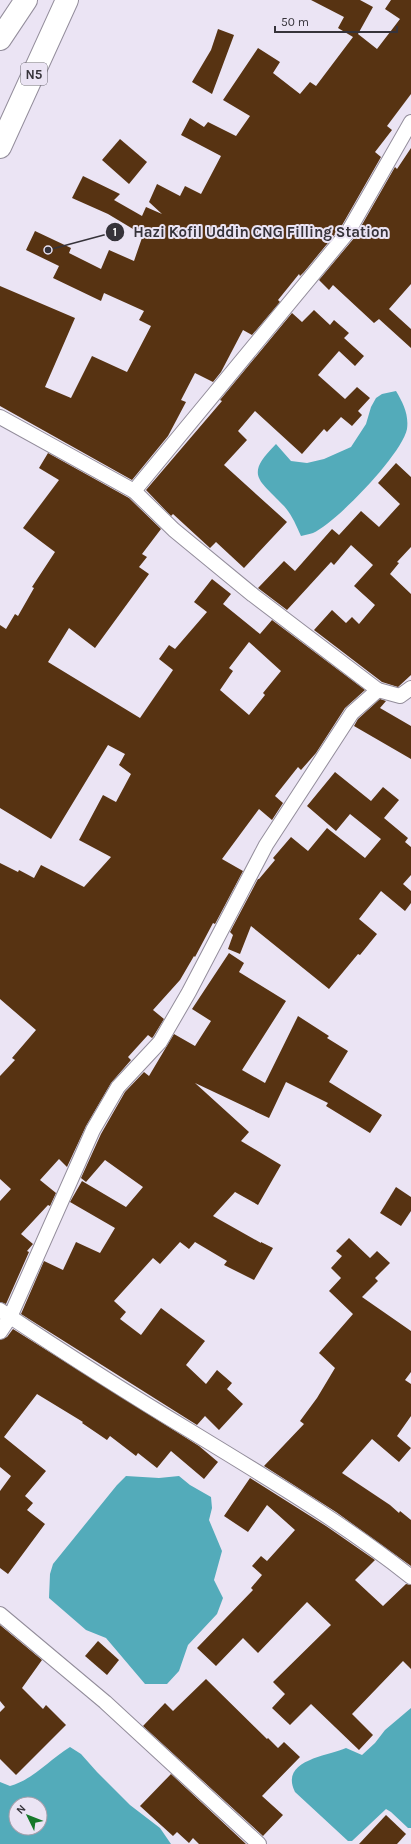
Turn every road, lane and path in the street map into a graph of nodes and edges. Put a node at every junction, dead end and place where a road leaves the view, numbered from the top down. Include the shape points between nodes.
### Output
1 (26, 0) edge
2 (68, 0) edge
3 (0, 39) edge
4 (411, 122) edge
5 (0, 147) edge
6 (0, 417) edge
7 (134, 491) junction
8 (411, 688) edge
9 (378, 690) junction
10 (5, 1314) edge
11 (0, 1332) edge
12 (411, 1577) edge
13 (0, 1614) edge
14 (259, 1844) edge

1 - 3 highway
2 - 5 highway, N5
4 - 7 street via 348,232
6 - 7 street
7 - 9 street via 174,530 253,595
8 - 9 street via 400,696
9 - 10 street via 352,713 266,845 160,1042 118,1087 93,1130
10 - 11 street
10 - 12 street via 282,1487 371,1545
13 - 14 street via 105,1702

